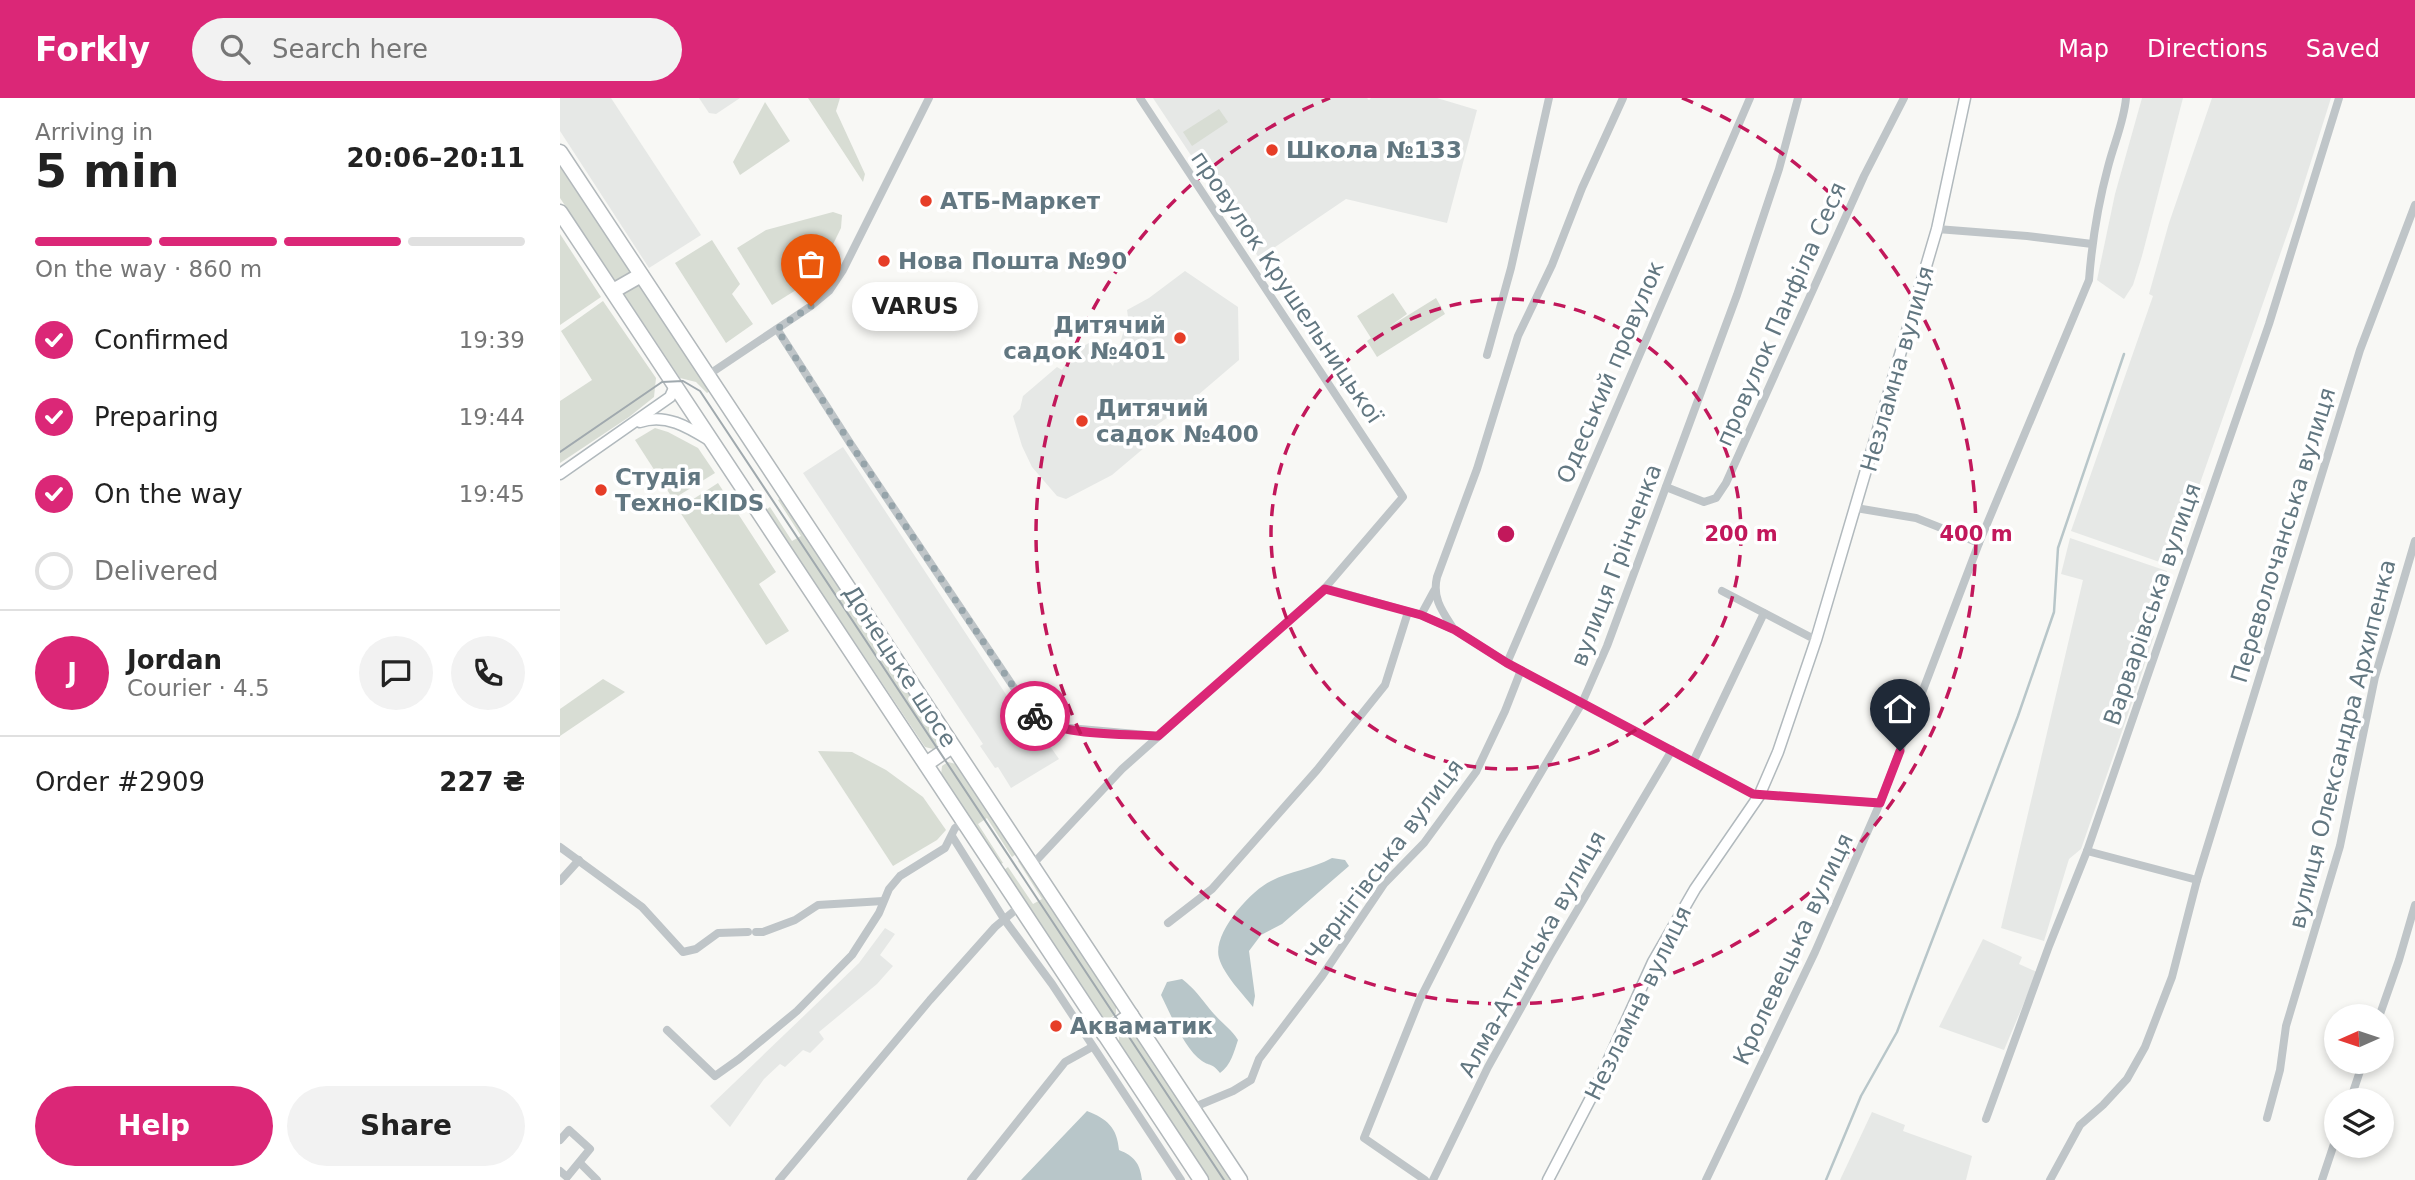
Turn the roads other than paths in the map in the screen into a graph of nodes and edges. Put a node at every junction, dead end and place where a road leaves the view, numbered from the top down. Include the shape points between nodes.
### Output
1 (929, 98) edge
2 (1140, 98) edge
3 (1549, 98) edge
4 (1623, 98) edge
5 (1750, 98) edge
6 (1798, 98) edge
7 (1904, 98) edge
8 (1965, 98) edge
9 (2126, 98) edge
10 (2339, 98) edge
11 (560, 152) edge
12 (2415, 205) edge
13 (560, 212) edge
14 (1937, 229) junction
15 (2092, 244) junction
16 (640, 275) junction
17 (613, 291) junction
18 (777, 329) junction
19 (1487, 355) dead end
20 (708, 375) junction
21 (675, 386) junction
22 (631, 426) junction
23 (710, 441) junction
24 (560, 474) edge
25 (1667, 487) junction
26 (1856, 509) junction
27 (2415, 541) edge
28 (1979, 543) junction
29 (1325, 589) junction
30 (1434, 591) junction
31 (1722, 591) dead end
32 (1408, 612) junction
33 (1764, 613) junction
34 (1421, 615) junction
35 (1455, 630) junction
36 (1816, 640) junction
37 (1507, 663) junction
38 (1521, 670) junction
39 (1582, 704) junction
40 (1158, 736) junction
41 (953, 746) junction
42 (1672, 750) junction
43 (1693, 762) junction
44 (926, 764) junction
45 (1759, 796) junction
46 (1880, 803) junction
47 (964, 822) junction
48 (952, 836) junction
49 (560, 847) edge
50 (2087, 851) junction
51 (579, 860) junction
52 (1032, 865) junction
53 (2197, 880) junction
54 (560, 881) edge
55 (883, 901) junction
56 (2415, 905) edge
57 (1020, 906) junction
58 (1004, 919) junction
59 (1168, 923) dead end
60 (2383, 1004) edge
61 (1131, 1015) junction
62 (667, 1030) dead end
63 (1104, 1034) junction
64 (1092, 1046) junction
65 (1192, 1108) junction
66 (2267, 1118) dead end
67 (1986, 1119) dead end
68 (560, 1140) edge
69 (1186, 1157) junction
70 (2330, 1158) edge
71 (580, 1163) junction
72 (1172, 1167) junction
73 (560, 1171) edge
74 (597, 1180) edge
75 (779, 1180) edge
76 (971, 1180) edge
77 (1181, 1180) edge
78 (1201, 1180) edge
79 (1240, 1180) edge
80 (1425, 1180) edge
81 (1433, 1180) edge
82 (1548, 1180) edge
83 (1706, 1180) edge
84 (2050, 1180) edge
85 (2322, 1180) edge

1 - 18 street via 843,270 829,291
2 - 29 street, провулок Крушельницької via 1403,497
3 - 19 street
4 - 30 street via 1518,337
5 - 37 street, Одеський провулок
6 - 25 street, вулиця Грінченка via 1779,170
7 - 25 street, провулок Панфіла Сеся via 1864,176 1726,483 1716,498 1704,502
8 - 14 street, Незламна вулиця
9 - 15 street, Кролевецька вулиця
10 - 50 street, Варварівська вулиця via 2269,324
11 - 16 highway, Донецьке шосе
12 - 53 street, Переволочанська вулиця via 2360,350
13 - 17 highway, Донецьке шосе
14 - 15 street
14 - 26 street, Незламна вулиця
15 - 28 street, Кролевецька вулиця via 2089,280
16 - 17 highway
16 - 20 highway, Донецьке шосе
17 - 21 highway, Донецьке шосе
18 - 20 street
18 - 40 street via 1027,707 1041,721 1058,727
20 - 41 highway, Донецьке шосе
21 - 22 street via 670,397
21 - 23 highway, Донецьке шосе
22 - 23 street via 653,418 667,419
22 - 24 street
23 - 44 highway, Донецьке шосе
25 - 39 street, вулиця Грінченка
26 - 28 street via 1916,518
26 - 36 street, Незламна вулиця
27 - 66 street, вулиця Олександра Архипенка via 2375,677 2340,846 2286,1026
28 - 46 street, Кролевецька вулиця
29 - 32 street
29 - 40 street
30 - 34 street
30 - 35 street
31 - 33 street
32 - 34 street
32 - 59 street via 1385,685 1212,889
33 - 36 street
33 - 43 street
34 - 35 street
35 - 37 street
36 - 45 street, Незламна вулиця
37 - 38 street
38 - 39 street
38 - 65 street, Чернігівська вулиця via 1476,772 1424,843 1384,884 1259,1059 1251,1080
39 - 42 street
39 - 80 street, вулиця Грінченка via 1498,845 1419,1001 1364,1138
40 - 52 street
41 - 44 highway
41 - 52 highway, Донецьке шосе
42 - 43 street
42 - 81 street, Алма-Атинська вулиця via 1550,956
43 - 45 street
44 - 47 highway, Донецьке шосе
45 - 46 street
45 - 82 street, Незламна вулиця via 1674,923
46 - 83 street, Кролевецька вулиця
47 - 48 street
47 - 57 highway, Донецьке шосе
48 - 55 street via 945,848 900,876
48 - 58 street
49 - 51 street
50 - 53 street
50 - 67 street, Варварівська вулиця
51 - 54 street
51 - 55 street via 642,906 683,952 696,949 718,933 763,932 818,905
52 - 61 highway, Донецьке шосе
53 - 84 street, Переволочанська вулиця via 2172,977 2144,1047 2127,1079 2080,1125
55 - 62 street via 852,955 834,974 797,1011 715,1076
56 - 60 street
57 - 58 street
57 - 63 highway, Донецьке шосе
58 - 64 street
58 - 75 street
61 - 63 highway
61 - 65 highway, Донецьке шосе
63 - 69 highway, Донецьке шосе
64 - 72 street
64 - 76 street via 1065,1062
65 - 79 highway, Донецьке шосе
68 - 71 street via 569,1130 590,1149
69 - 72 street
69 - 78 highway, Донецьке шосе
70 - 85 street
71 - 73 street via 567,1177
71 - 74 street
72 - 77 street

